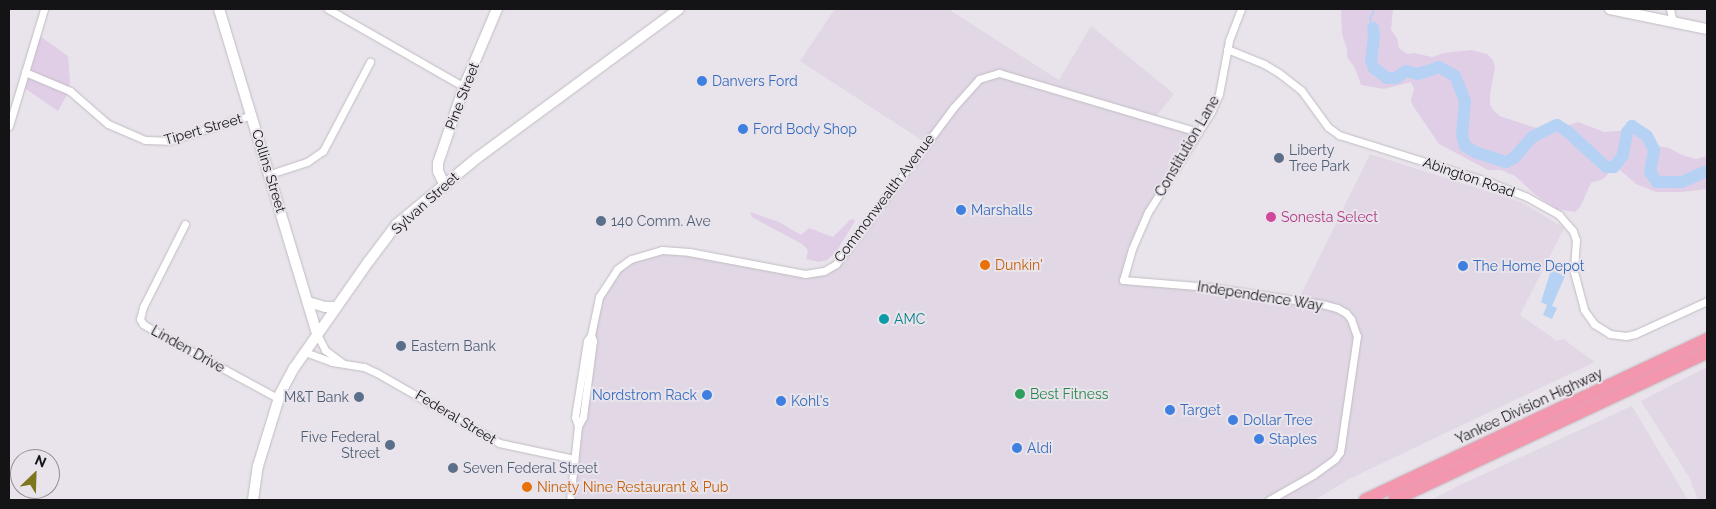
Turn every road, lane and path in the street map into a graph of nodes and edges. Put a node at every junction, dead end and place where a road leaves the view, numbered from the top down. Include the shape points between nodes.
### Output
1 (44, 9) edge
2 (219, 9) edge
3 (328, 9) edge
4 (497, 9) edge
5 (679, 9) edge
6 (1241, 9) edge
7 (1610, 9) edge
8 (1670, 9) edge
9 (1673, 22) junction
10 (1707, 29) edge
11 (1227, 49) junction
12 (370, 62) dead end
13 (25, 72) junction
14 (464, 87) junction
15 (12, 106) edge
16 (252, 115) junction
17 (9, 126) edge
18 (1198, 132) junction
19 (270, 174) junction
20 (444, 184) junction
21 (185, 224) dead end
22 (1122, 280) joint
23 (1707, 301) edge
24 (308, 302) junction
25 (336, 307) junction
26 (317, 334) junction
27 (1707, 339) edge
28 (304, 352) junction
29 (1707, 353) edge
30 (343, 363) junction
31 (279, 399) junction
32 (574, 459) junction
33 (253, 500) edge
34 (570, 500) edge
35 (1269, 500) edge
36 (1365, 500) edge
37 (1394, 500) edge

1 - 13 street
2 - 16 main road, Collins Street
3 - 14 street
4 - 14 main road, Pine Street
5 - 20 main road, Sylvan Street
6 - 11 street, Constitution Lane
7 - 9 main road
8 - 9 street
9 - 10 main road
11 - 18 street, Constitution Lane via 1219,94
11 - 23 street, Abington Road via 1259,61 1279,73 1301,90 1328,127 1339,135 1489,182 1559,216 1573,231 1576,240 1574,272 1584,310 1594,324 1610,334 1634,334
12 - 19 street via 323,151 307,162
13 - 15 street
13 - 16 street, Tipert Street via 70,91 108,124 145,140 168,141
14 - 20 main road, Pine Street via 438,163
15 - 17 street
16 - 19 main road, Collins Street
18 - 22 street, Constitution Lane via 1148,212
18 - 32 street, Commonwealth Avenue via 1008,76 988,75 970,87 836,264 819,273 806,274 689,252 662,250 631,259 617,269 598,298 583,417 578,426
19 - 24 main road, Collins Street
20 - 25 main road, Sylvan Street via 397,224
21 - 31 street, Linden Drive via 140,319 154,331
22 - 35 street, Independence Way via 1209,287 1322,304 1337,308 1351,319 1357,336 1340,452 1313,475
24 - 25 main road
24 - 26 main road, Collins Street
25 - 26 main road, Sylvan Street
26 - 28 main road, Sylvan Street
26 - 30 street, Federal Street via 325,350
27 - 36 highway, Yankee Division Highway
28 - 30 street, Federal Street
28 - 31 main road, Sylvan Street
29 - 37 highway, Yankee Division Highway
30 - 32 street, Federal Street via 364,367 391,379 499,443
31 - 33 main road, Sylvan Street via 258,466
32 - 34 street, Commonwealth Avenue

